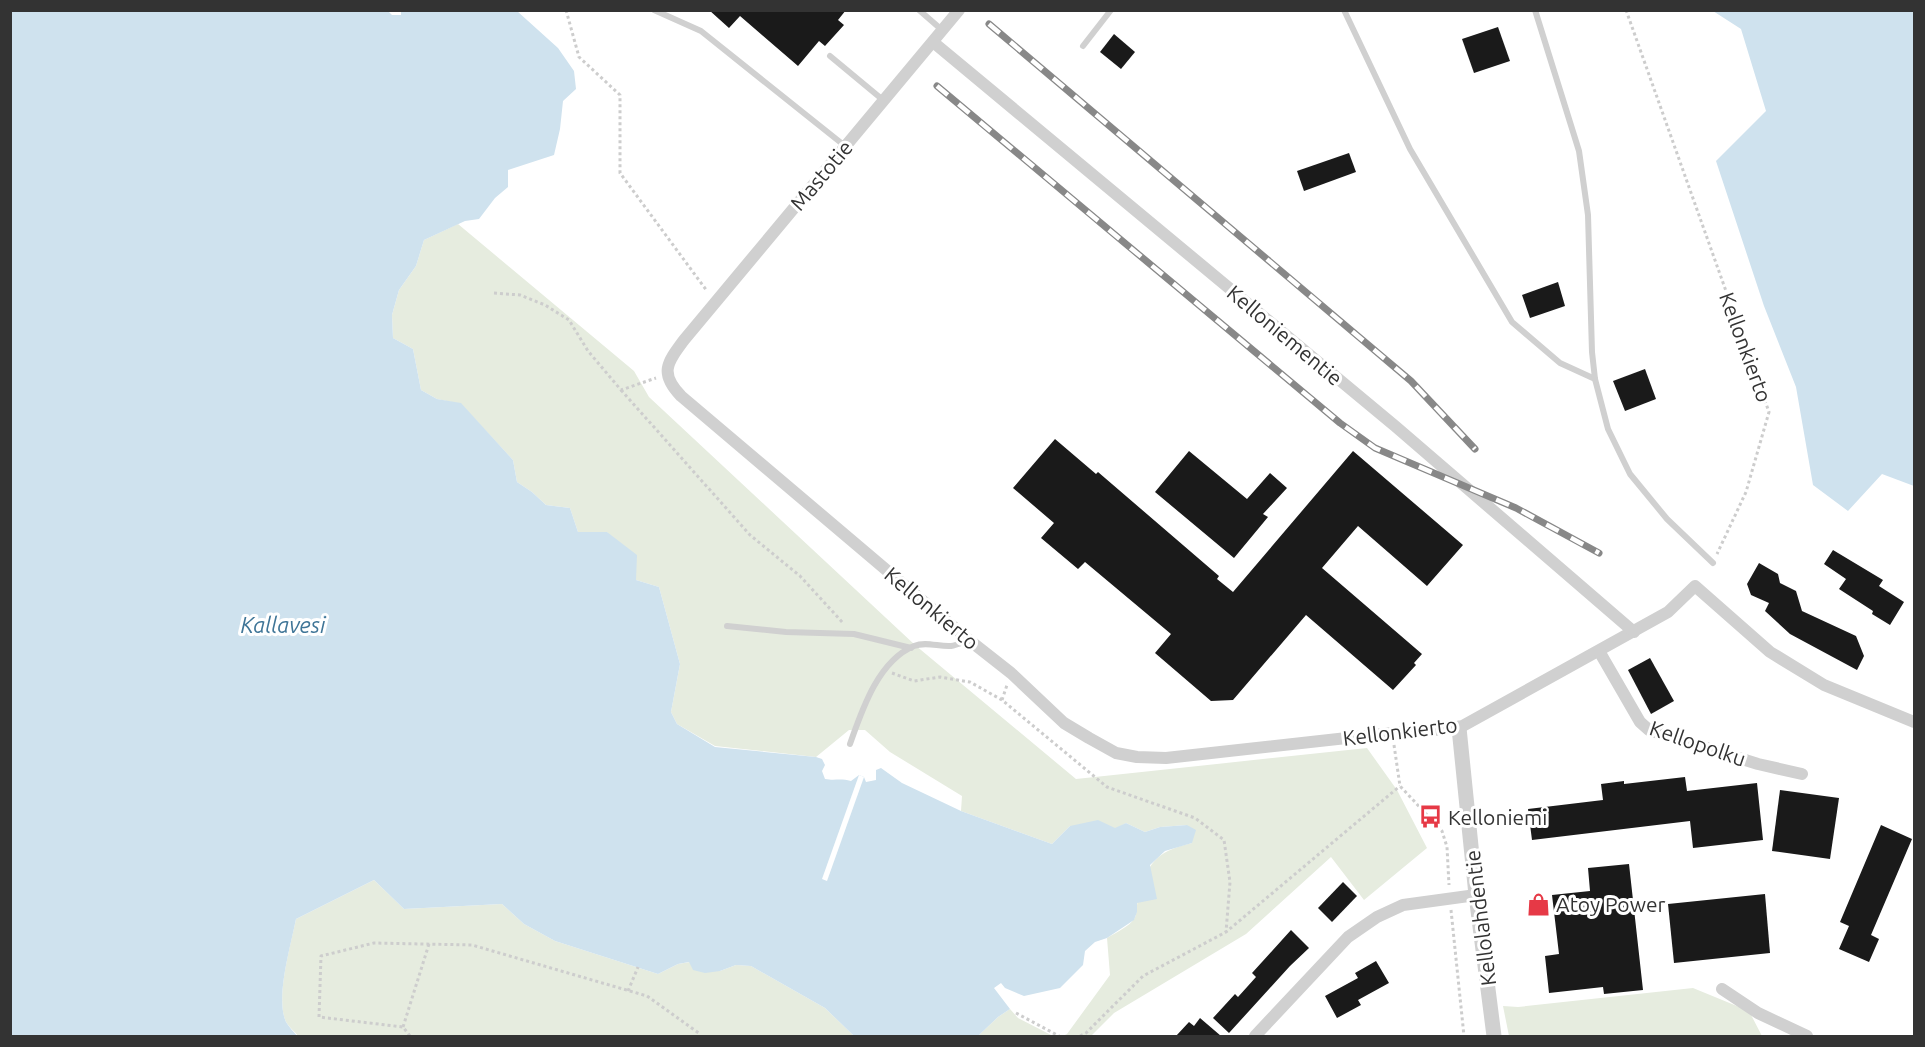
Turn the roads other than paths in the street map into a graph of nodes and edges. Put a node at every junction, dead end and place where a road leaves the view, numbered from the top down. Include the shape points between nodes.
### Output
1 (654, 10) edge
2 (919, 10) edge
3 (959, 10) edge
4 (1111, 10) edge
5 (1344, 10) edge
6 (1535, 10) edge
7 (942, 30) junction
8 (933, 42) junction
9 (1083, 45) dead end
10 (830, 56) dead end
11 (884, 100) junction
12 (845, 146) junction
13 (667, 375) joint
14 (1595, 379) junction
15 (1713, 563) road end
16 (727, 626) dead end
17 (1634, 632) junction
18 (969, 640) junction
19 (911, 648) junction
20 (1599, 651) junction
21 (1914, 722) edge
22 (1459, 728) junction
23 (850, 744) dead end
24 (1802, 774) dead end
25 (1476, 895) junction
26 (1722, 989) dead end
27 (1254, 1036) edge
28 (1494, 1036) edge
29 (1807, 1036) edge

1 - 12 lane via 701,31
2 - 7 lane
3 - 7 street, Mastotie
4 - 9 lane
5 - 14 lane via 1410,149 1512,322 1560,363
6 - 14 lane via 1579,151 1588,215
7 - 8 street, Mastotie
8 - 11 street, Mastotie
8 - 17 street, Kelloniementie via 1386,419
10 - 11 lane
11 - 12 street, Mastotie
12 - 13 street, Mastotie via 684,340 668,364
13 - 18 street, Kellonkierto via 681,396
14 - 15 lane via 1608,429 1630,474 1667,519
16 - 19 lane via 854,634
17 - 20 street, Kellonkierto
17 - 21 street, Kellonkierto via 1668,612 1695,586 1770,652 1824,685
18 - 19 lane via 952,646 929,644
18 - 22 street, Kellonkierto via 1064,723 1116,753 1137,757 1166,758
19 - 23 lane via 899,655 872,688
20 - 22 street, Kellonkierto
20 - 24 street, Kellopolku via 1640,722 1649,730
22 - 25 street, Kellolahdentie
25 - 27 street via 1403,905 1377,917 1348,937
25 - 28 street, Kellolahdentie
26 - 29 street

